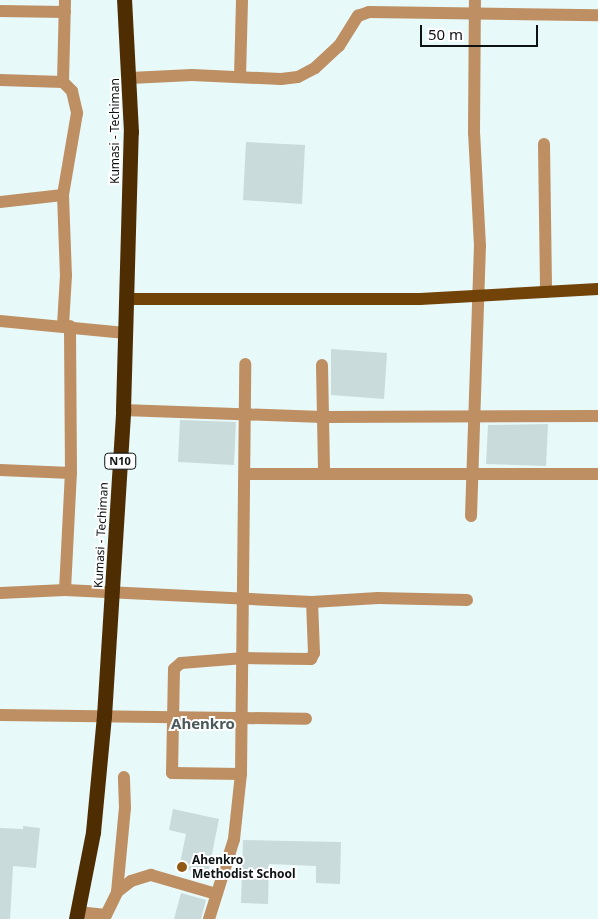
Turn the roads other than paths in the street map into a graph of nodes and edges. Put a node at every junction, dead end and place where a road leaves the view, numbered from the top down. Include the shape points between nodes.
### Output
1 (124, 0) edge
2 (242, 0) edge
3 (475, 0) edge
4 (65, 6) edge
5 (0, 11) edge
6 (476, 15) junction
7 (598, 15) edge
8 (240, 77) junction
9 (130, 78) junction
10 (0, 80) edge
11 (63, 82) junction
12 (544, 144) dead end
13 (64, 195) junction
14 (0, 202) edge
15 (598, 289) edge
16 (546, 292) junction
17 (476, 296) junction
18 (127, 299) junction
19 (0, 321) edge
20 (67, 325) junction
21 (125, 333) junction
22 (245, 364) dead end
23 (322, 365) dead end
24 (123, 410) junction
25 (473, 414) junction
26 (245, 416) junction
27 (598, 416) edge
28 (323, 417) junction
29 (0, 470) edge
30 (71, 472) junction
31 (473, 473) junction
32 (246, 474) junction
33 (324, 474) junction
34 (598, 474) edge
35 (471, 516) dead end
36 (64, 590) junction
37 (113, 591) junction
38 (0, 593) edge
39 (241, 599) junction
40 (467, 600) dead end
41 (312, 602) junction
42 (244, 658) junction
43 (0, 715) edge
44 (104, 716) junction
45 (173, 716) junction
46 (243, 719) junction
47 (306, 719) dead end
48 (241, 774) junction
49 (124, 778) dead end
50 (117, 892) junction
51 (216, 894) junction
52 (77, 916) edge
53 (106, 917) edge
54 (209, 919) edge

1 - 9 highway, Kumasi - Techiman / N10
2 - 8 street
3 - 6 street
4 - 5 street
4 - 11 street
6 - 7 street
6 - 8 street via 369,12 358,16 339,46 298,77
6 - 17 street via 474,133 480,220
8 - 9 street
9 - 18 highway, Kumasi - Techiman / N10
10 - 11 street
11 - 13 street via 72,91 77,113
12 - 16 street
13 - 14 street
13 - 20 street
15 - 16 main road
16 - 17 main road
17 - 18 main road via 420,299
17 - 25 street
18 - 21 highway, Kumasi - Techiman / N10
19 - 20 street
20 - 21 street
20 - 30 street
21 - 24 highway, Kumasi - Techiman / N10
22 - 26 street
23 - 28 street
24 - 26 street
24 - 37 highway, Kumasi - Techiman / N10
25 - 27 street
25 - 28 street
25 - 31 street
26 - 28 street
26 - 32 street
28 - 33 street
29 - 30 street
30 - 36 street
31 - 33 street
31 - 34 street
31 - 35 street
32 - 33 street
32 - 39 street
36 - 37 street
36 - 38 street
37 - 39 street
37 - 44 highway, Kumasi - Techiman / N10
39 - 41 street
39 - 42 street
40 - 41 street via 378,598
41 - 42 street via 314,653 310,659
42 - 45 street via 176,665
42 - 46 street
43 - 44 street
44 - 45 street
44 - 52 highway, Kumasi - Techiman / N10 via 93,832
45 - 46 street
45 - 48 street via 172,773
46 - 47 street
46 - 48 street
48 - 51 street via 234,839
49 - 50 street via 125,808
50 - 51 street via 131,881 151,875
50 - 53 street
51 - 54 street
52 - 53 street

